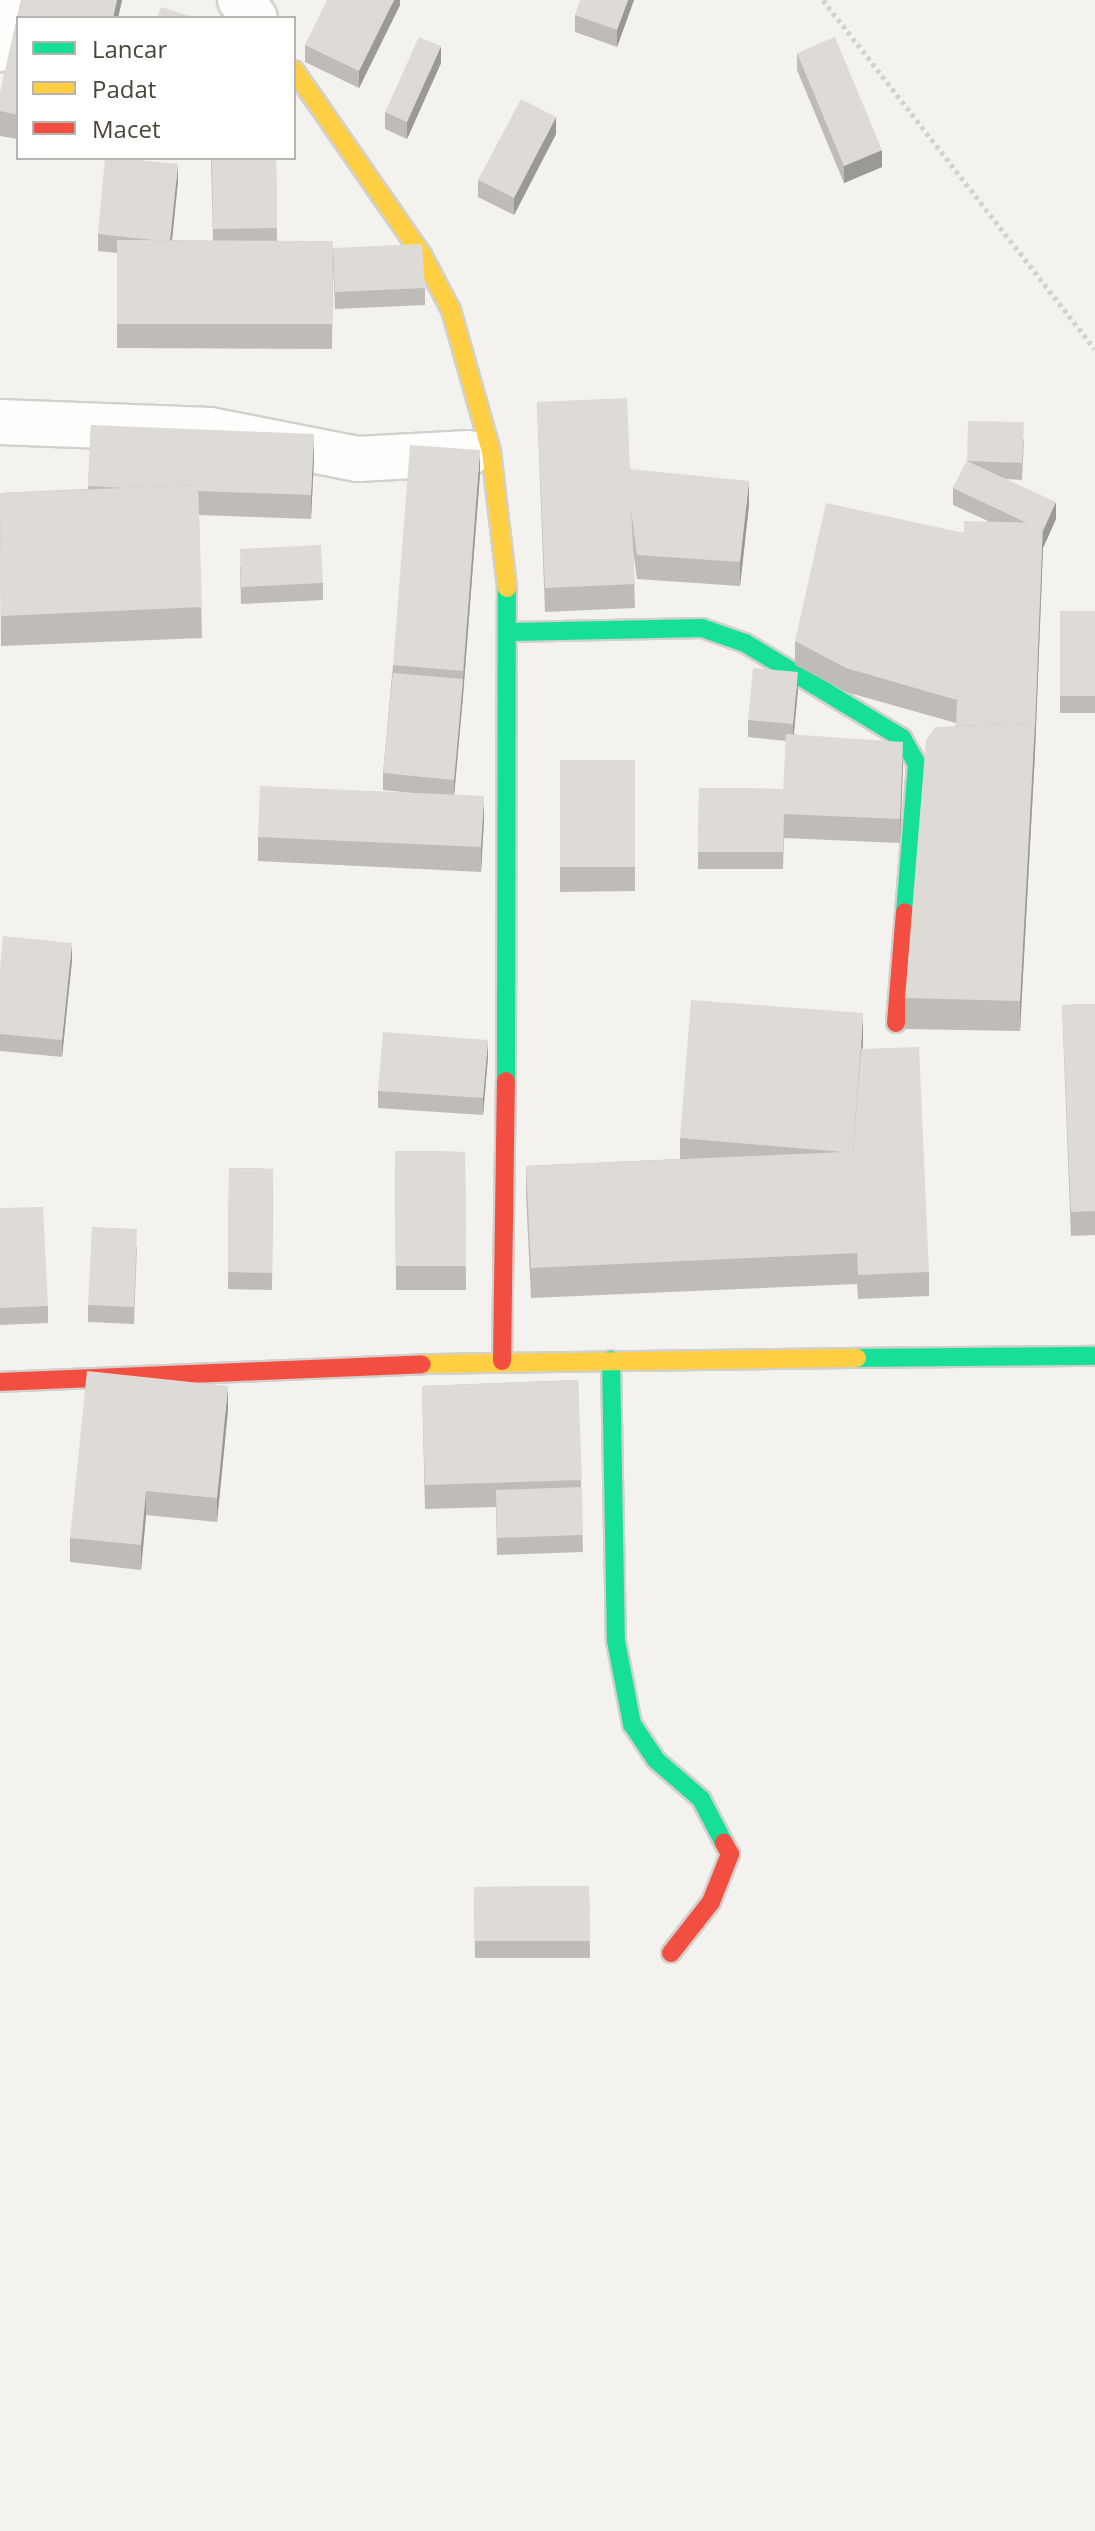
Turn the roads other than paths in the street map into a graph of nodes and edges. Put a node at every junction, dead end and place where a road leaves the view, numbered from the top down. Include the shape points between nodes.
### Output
1 (10, 0) edge
2 (240, 0) edge
3 (253, 16) edge
4 (0, 49) edge
5 (296, 73) edge
6 (0, 422) edge
7 (491, 451) junction
8 (512, 632) junction
9 (896, 1023) dead end
10 (1095, 1356) edge
11 (611, 1360) junction
12 (502, 1361) junction
13 (0, 1382) edge
14 (671, 1953) dead end

1 - 4 street
2 - 3 street
5 - 7 street via 422,255 451,310
6 - 7 street via 210,430 358,459
7 - 8 street
8 - 9 street via 702,628 745,643 902,738 917,778
8 - 12 street
10 - 11 street
11 - 12 street
11 - 14 street via 616,1641 632,1724 656,1760 701,1799 730,1854 711,1902
12 - 13 street

